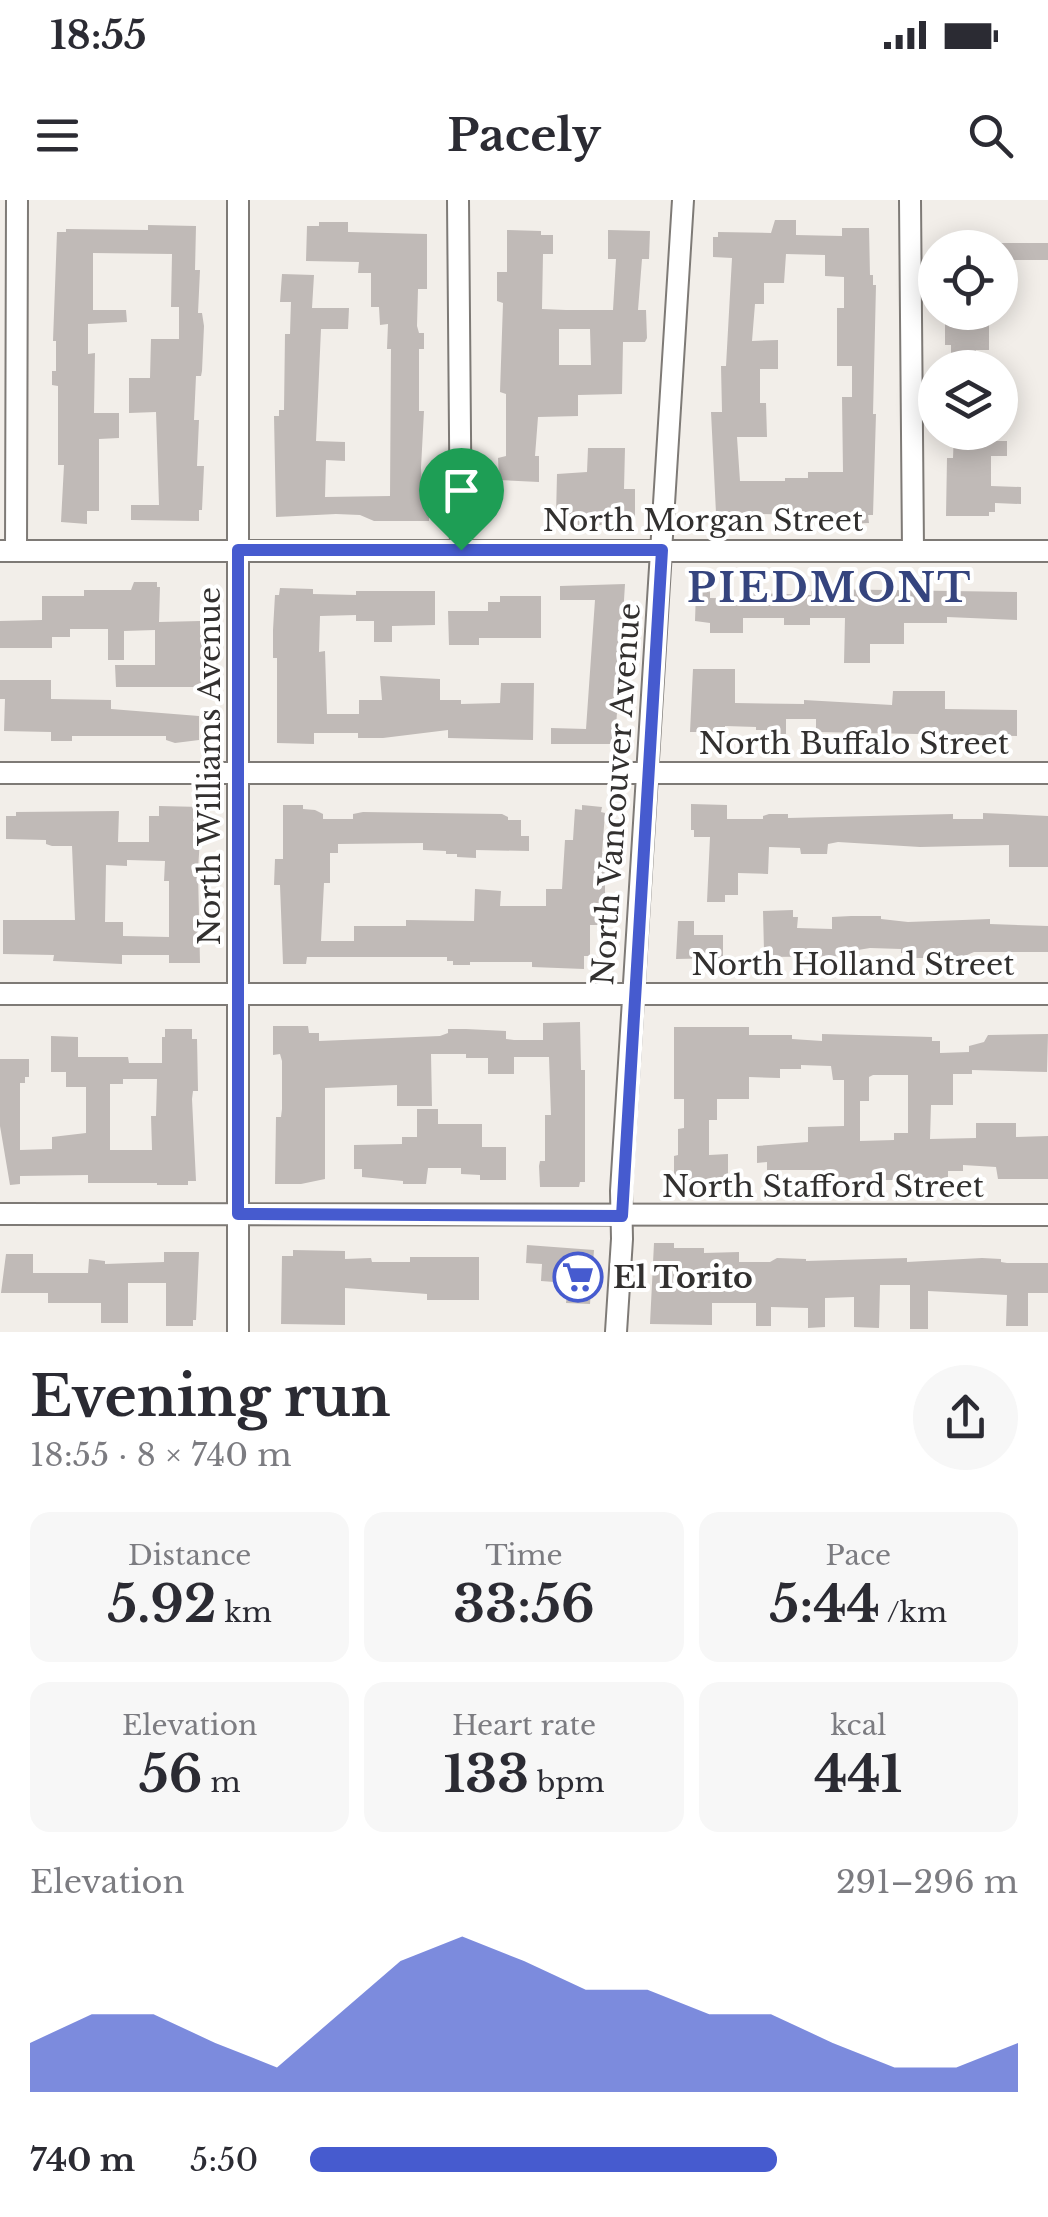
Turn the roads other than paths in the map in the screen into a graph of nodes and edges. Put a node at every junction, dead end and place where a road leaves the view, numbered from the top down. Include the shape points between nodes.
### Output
1 (17, 200) edge
2 (238, 200) edge
3 (458, 200) edge
4 (684, 200) edge
5 (910, 200) edge
6 (8, 550) edge
7 (238, 550) junction
8 (461, 550) junction
9 (662, 550) junction
10 (914, 550) junction
11 (1048, 551) edge
12 (0, 772) edge
13 (1048, 772) edge
14 (240, 773) junction
15 (648, 774) junction
16 (0, 994) edge
17 (239, 994) junction
18 (634, 994) junction
19 (1048, 994) edge
20 (0, 1214) edge
21 (238, 1214) junction
22 (622, 1216) junction
23 (1048, 1216) edge
24 (238, 1332) edge
25 (616, 1332) edge

1 - 6 street
2 - 7 street, North Williams Avenue
3 - 8 street
4 - 9 street, North Vancouver Avenue
5 - 10 street
6 - 7 street, North Morgan Street
7 - 8 street, North Morgan Street
7 - 14 street, North Williams Avenue
8 - 9 street, North Morgan Street
9 - 10 street, North Morgan Street
9 - 15 street, North Vancouver Avenue
10 - 11 street, North Morgan Street
12 - 14 street, North Buffalo Street
13 - 15 street, North Buffalo Street
14 - 15 street, North Buffalo Street
14 - 17 street, North Williams Avenue
15 - 18 street, North Vancouver Avenue
16 - 17 street, North Holland Street
17 - 18 street, North Holland Street
17 - 21 street, North Williams Avenue
18 - 19 street, North Holland Street
18 - 22 street, North Vancouver Avenue
20 - 21 street, North Stafford Street
21 - 22 street, North Stafford Street
21 - 24 street, North Williams Avenue
22 - 23 street, North Stafford Street
22 - 25 street, North Vancouver Avenue

